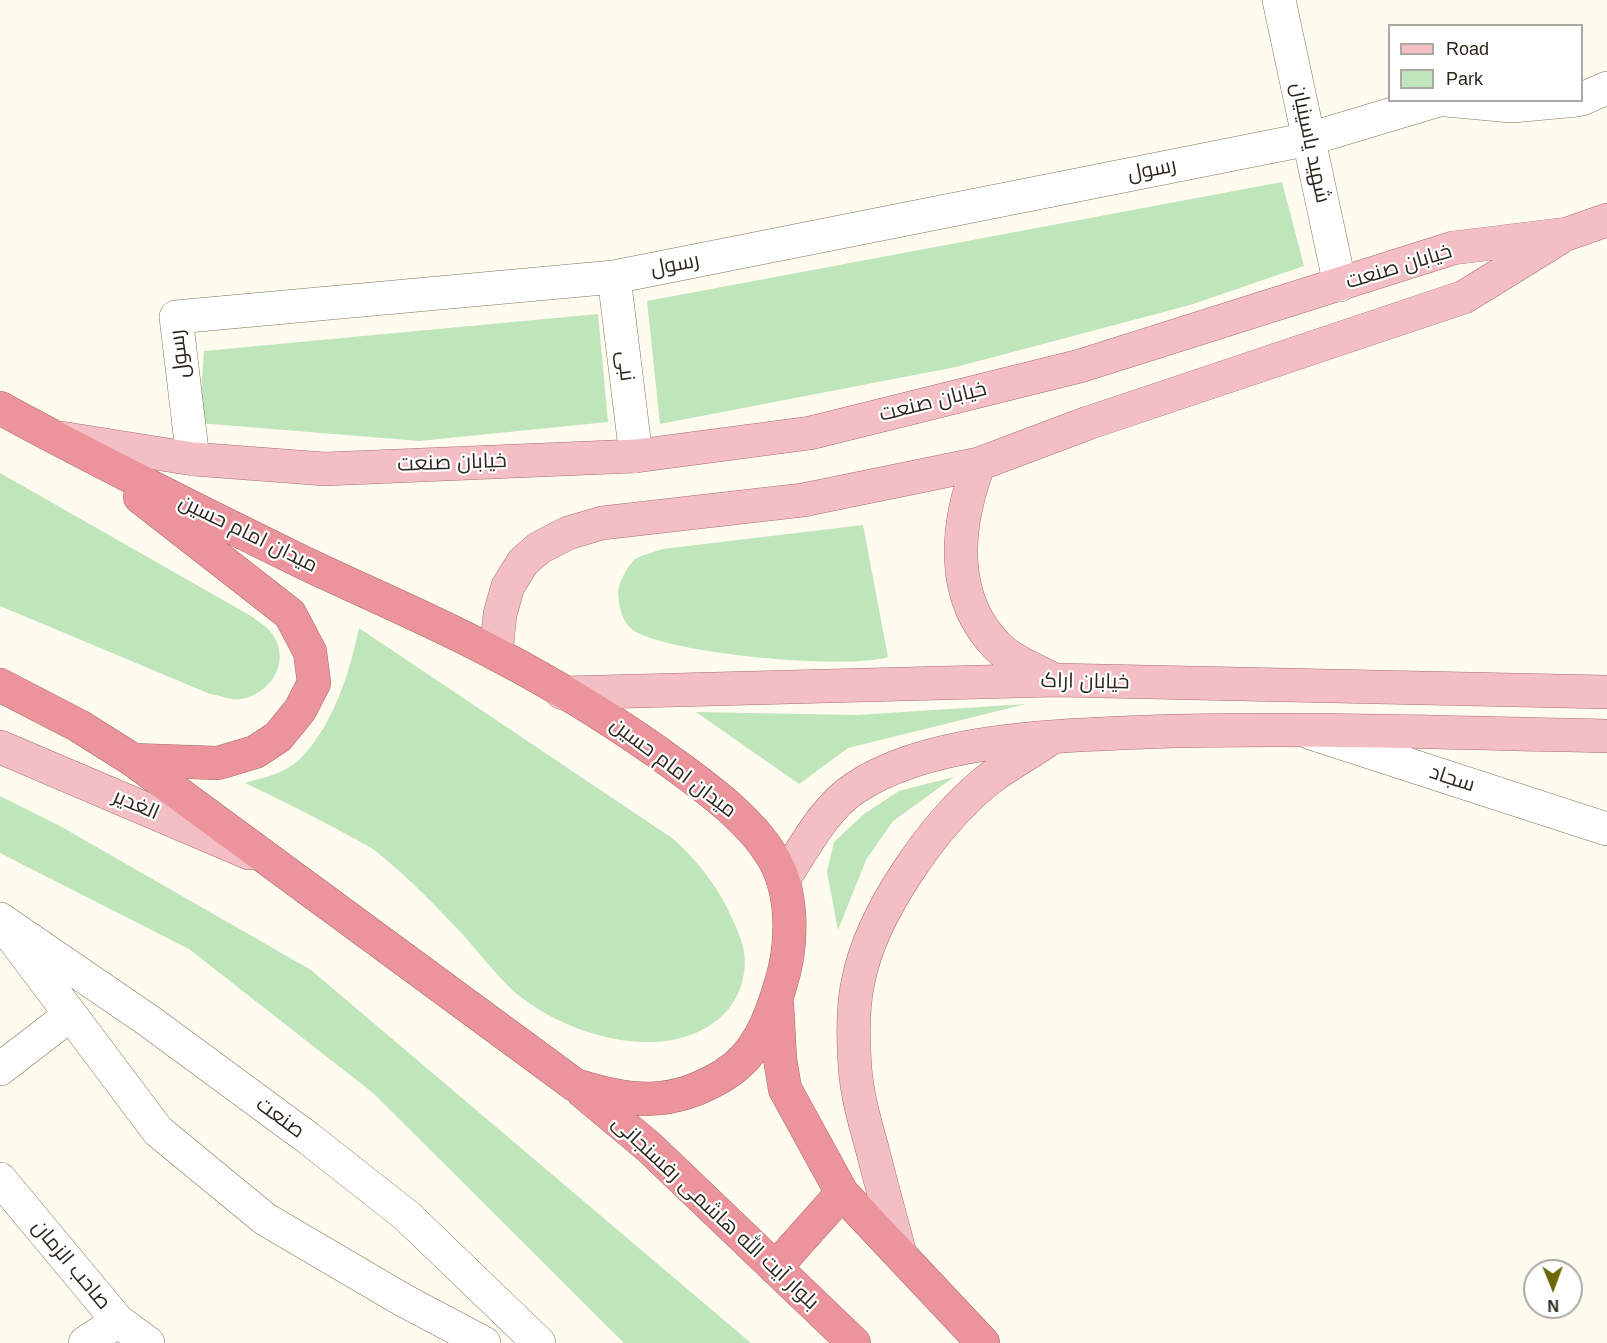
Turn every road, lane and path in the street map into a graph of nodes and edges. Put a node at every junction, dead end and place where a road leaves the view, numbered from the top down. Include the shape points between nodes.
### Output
1 (1279, 0) edge
2 (1607, 88) edge
3 (1583, 98) edge
4 (1432, 102) edge
5 (1468, 102) edge
6 (1555, 102) edge
7 (1309, 139) junction
8 (1607, 220) edge
9 (1567, 234) junction
10 (614, 277) junction
11 (1340, 285) junction
12 (0, 408) edge
13 (53, 437) junction
14 (84, 453) junction
15 (636, 456) junction
16 (193, 459) junction
17 (979, 464) junction
18 (496, 654) junction
19 (1056, 680) junction
20 (0, 685) edge
21 (1607, 692) edge
22 (562, 693) junction
23 (1298, 729) junction
24 (1056, 736) junction
25 (1607, 736) edge
26 (0, 747) edge
27 (133, 760) junction
28 (1607, 829) edge
29 (271, 862) junction
30 (783, 880) junction
31 (0, 919) edge
32 (777, 998) junction
33 (69, 1015) junction
34 (0, 1069) edge
35 (575, 1085) junction
36 (0, 1179) edge
37 (842, 1193) junction
38 (900, 1254) junction
39 (775, 1268) junction
40 (118, 1321) junction
41 (85, 1343) edge
42 (148, 1343) edge
43 (484, 1343) edge
44 (539, 1343) edge
45 (854, 1343) edge
46 (982, 1343) edge

1 - 7 street, شهید یاسینیان
2 - 3 street
4 - 7 street, رسول
5 - 6 street via 1512,106
7 - 10 street, رسول
7 - 11 street, شهید یاسینیان
8 - 9 main road
9 - 11 main road, خیابان صنعت via 1453,248
9 - 17 main road via 1464,297 1088,423
10 - 15 street, نبی
10 - 16 street, رسول via 176,317
11 - 15 main road, خیابان صنعت via 1080,366 810,433
12 - 13 highway, میدان امام حسین
13 - 14 highway, میدان امام حسین
13 - 16 main road, خیابان صنعت
14 - 18 highway, میدان امام حسین
14 - 27 highway via 290,614 310,652 314,683 300,710 278,737 255,752 218,763
15 - 16 main road, خیابان صنعت via 325,469
17 - 18 main road via 803,500 602,523 568,533 539,548 513,578 500,614
17 - 19 main road via 965,501 961,546 964,587 975,616 998,647
18 - 22 highway, میدان امام حسین
19 - 21 main road, خیابان اراک
19 - 22 main road, خیابان اراک
20 - 27 highway, میدان امام حسین via 79,726
22 - 30 highway, میدان امام حسین via 638,737 695,780 763,843
23 - 24 main road
23 - 25 main road
23 - 28 street, سجاد
24 - 30 main road via 967,748 897,765 853,788
24 - 38 main road via 990,778 956,809 925,847 894,893 858,981 855,1070
26 - 29 main road, الغدیر
27 - 29 highway, میدان امام حسین
29 - 35 highway, میدان امام حسین
30 - 32 highway, میدان امام حسین via 788,954
31 - 33 street, صنعت
31 - 44 street, صنعت via 158,1028 407,1216
32 - 35 highway, میدان امام حسین via 750,1052 737,1066 707,1084 663,1100 618,1098
32 - 37 highway via 785,1089
33 - 34 street
33 - 43 street, صنعت via 158,1131 265,1219
35 - 39 highway, بلوار آیت الله هاشمی رفسنجانی via 649,1148
36 - 40 street, صاحب الزمان
37 - 38 highway
37 - 39 highway
38 - 46 highway
39 - 45 highway, بلوار آیت الله هاشمی رفسنجانی
40 - 41 street
40 - 42 street, صاحب الزمان

